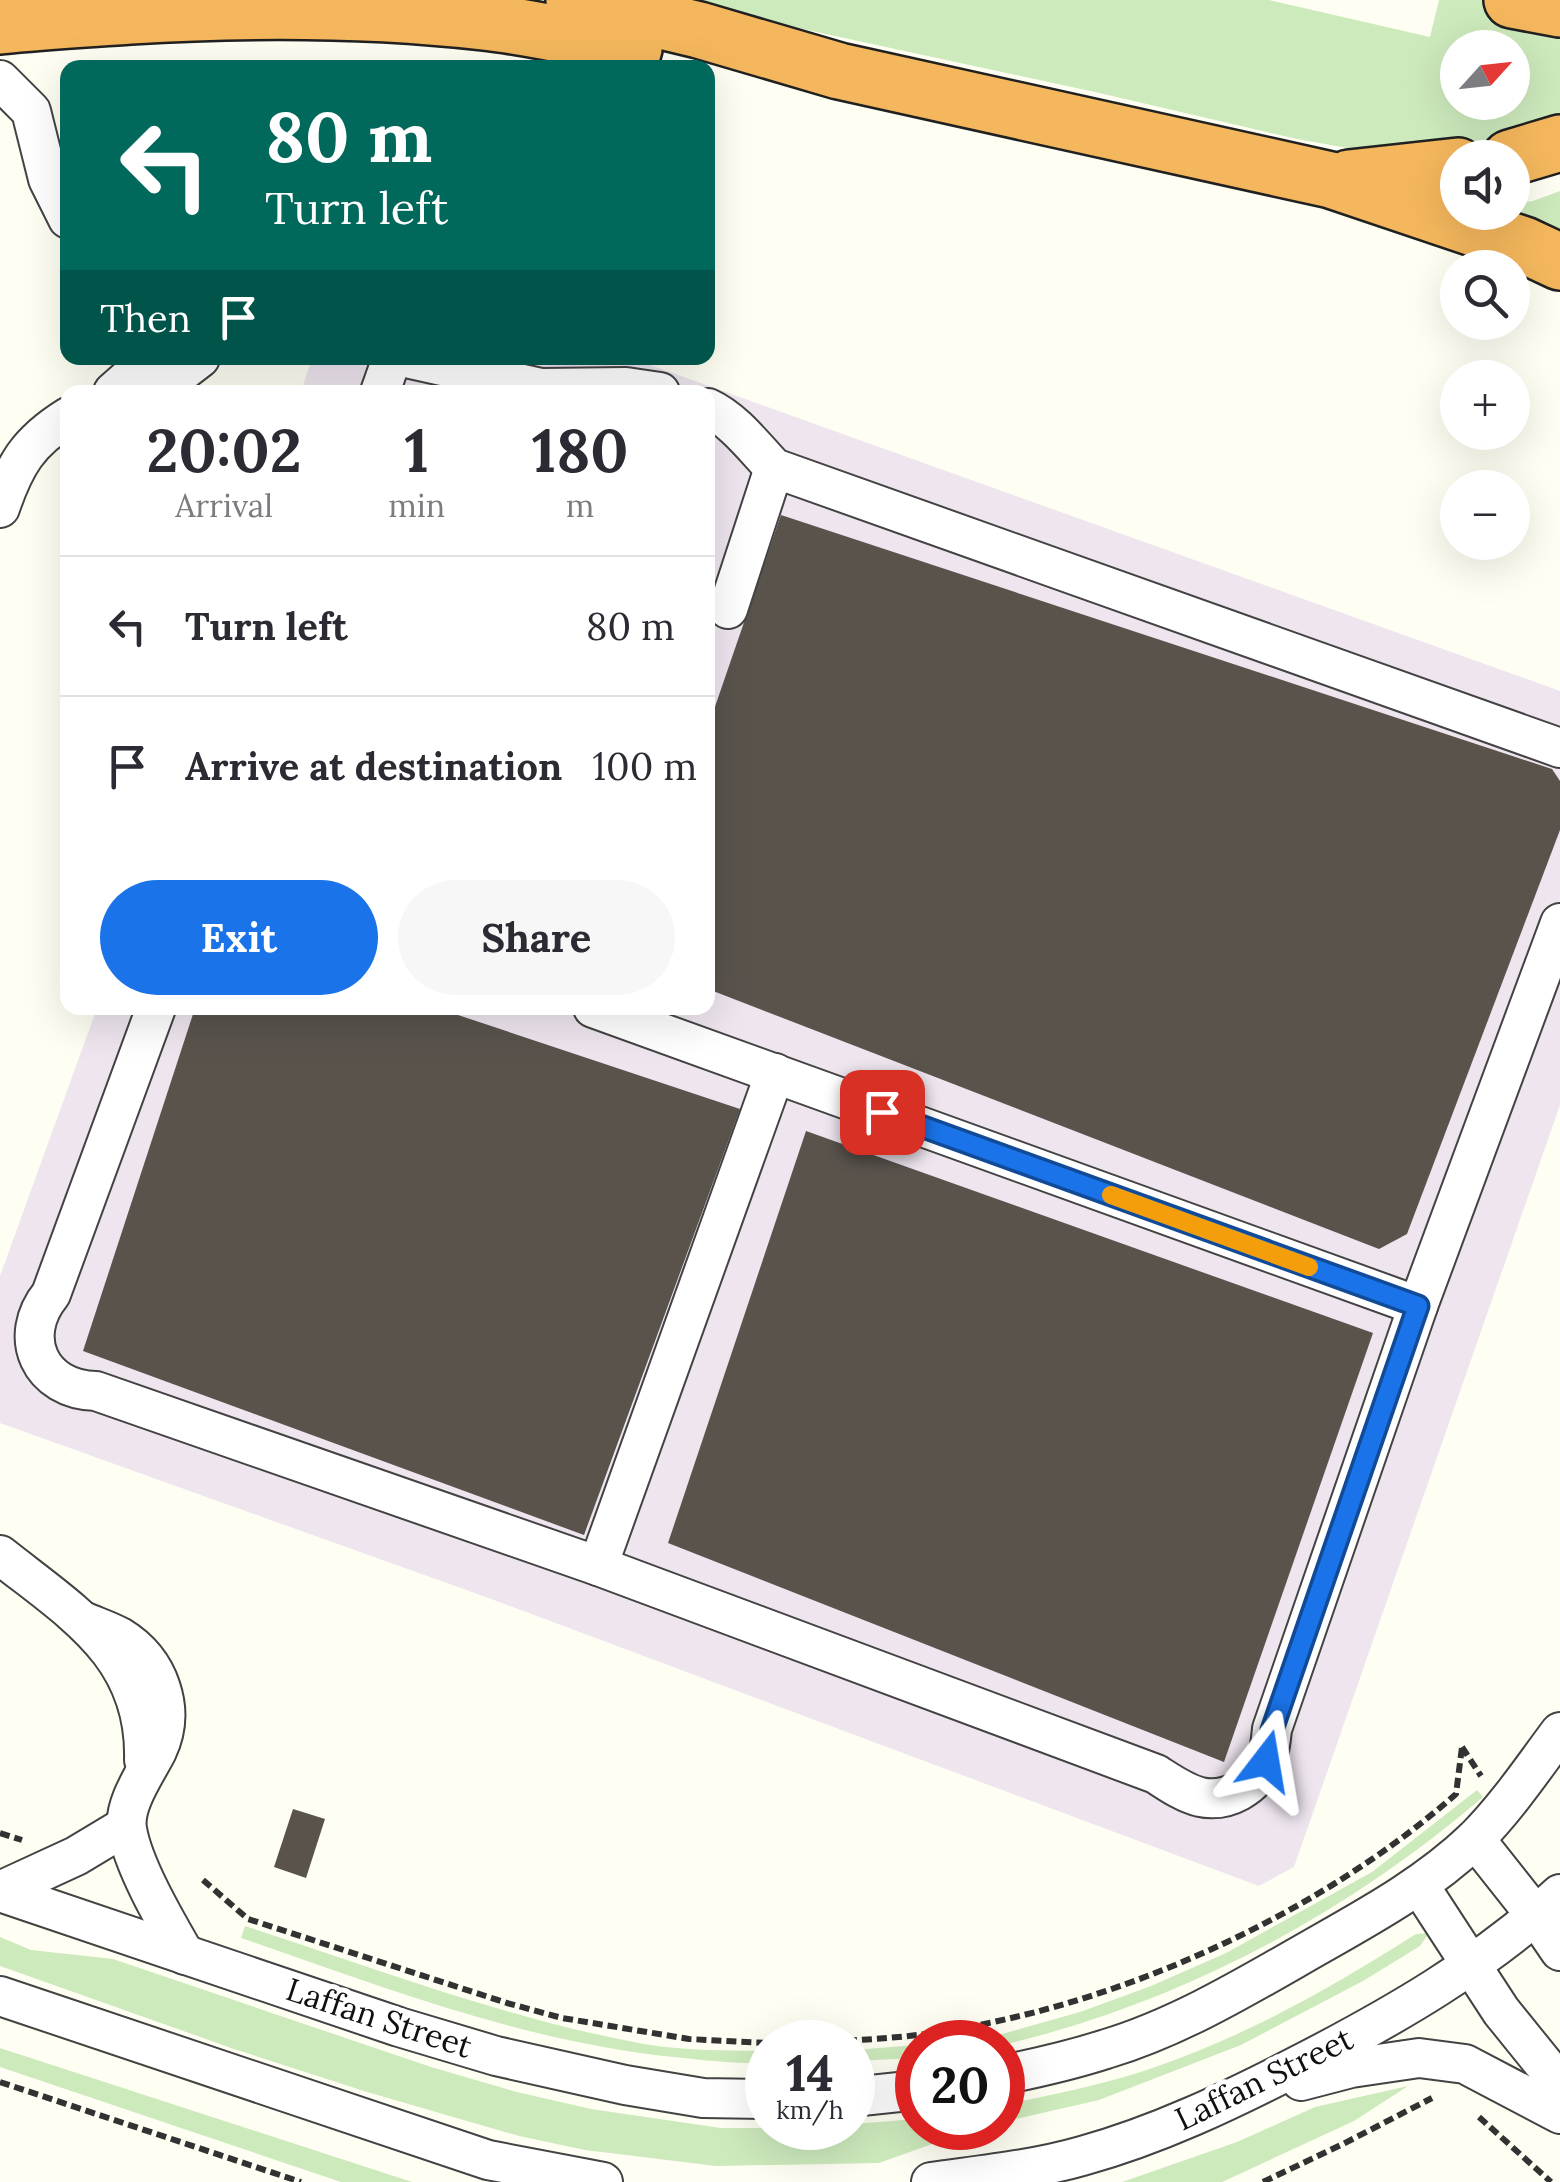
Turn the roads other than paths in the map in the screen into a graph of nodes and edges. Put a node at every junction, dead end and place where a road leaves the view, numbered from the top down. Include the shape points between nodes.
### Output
1 (574, 0) edge
2 (1512, 0) edge
3 (1560, 9) edge
4 (0, 26) edge
5 (705, 60) edge
6 (715, 61) edge
7 (839, 71) junction
8 (0, 80) edge
9 (1560, 143) edge
10 (1530, 152) edge
11 (1440, 168) edge
12 (1331, 180) junction
13 (60, 202) edge
14 (1560, 262) edge
15 (138, 365) edge
16 (191, 365) edge
17 (438, 365) edge
18 (121, 385) edge
19 (161, 385) edge
20 (528, 385) edge
21 (715, 412) edge
22 (60, 422) edge
23 (774, 468) junction
24 (0, 508) edge
25 (728, 608) dead end
26 (1558, 750) edge
27 (1560, 922) edge
28 (153, 1015) edge
29 (612, 1015) edge
30 (774, 1073) junction
31 (1418, 1306) junction
32 (0, 1555) edge
33 (598, 1566) junction
34 (1560, 1732) edge
35 (126, 1826) junction
36 (1475, 1839) junction
37 (1419, 1886) junction
38 (0, 1892) edge
39 (1548, 1905) edge
40 (1560, 1951) edge
41 (185, 1954) junction
42 (1472, 1965) junction
43 (0, 1996) edge
44 (1025, 2069) edge
45 (1560, 2084) edge
46 (1235, 2098) junction
47 (745, 2099) edge
48 (1560, 2114) edge
49 (603, 2182) edge
50 (931, 2182) edge

1 - 7 highway
2 - 3 highway
4 - 5 highway via 190,13 401,16 486,22
6 - 7 highway
7 - 12 highway
8 - 13 street via 31,111
9 - 10 highway
11 - 12 highway
12 - 14 highway
15 - 18 street
16 - 19 street
17 - 20 street
21 - 23 street
22 - 24 street via 28,449
23 - 25 street
23 - 26 street
27 - 31 street
28 - 33 street via 52,1294 50,1343 66,1370 96,1391
29 - 30 street
30 - 31 street
30 - 33 street
31 - 33 street via 1272,1730 1225,1774 1156,1774
32 - 35 street via 85,1622 133,1691 143,1772
34 - 36 street
35 - 38 street
35 - 41 street
36 - 37 street
36 - 39 street
37 - 42 street
37 - 44 street via 1169,2024 1108,2049
38 - 41 street, Laffan Street
39 - 40 street
39 - 42 street, Laffan Street
41 - 47 street, Laffan Street via 496,2056 626,2085
42 - 45 street
42 - 46 street, Laffan Street
43 - 49 street via 488,2160
46 - 48 street via 1419,2058 1465,2064
46 - 50 street, Laffan Street via 1080,2157

